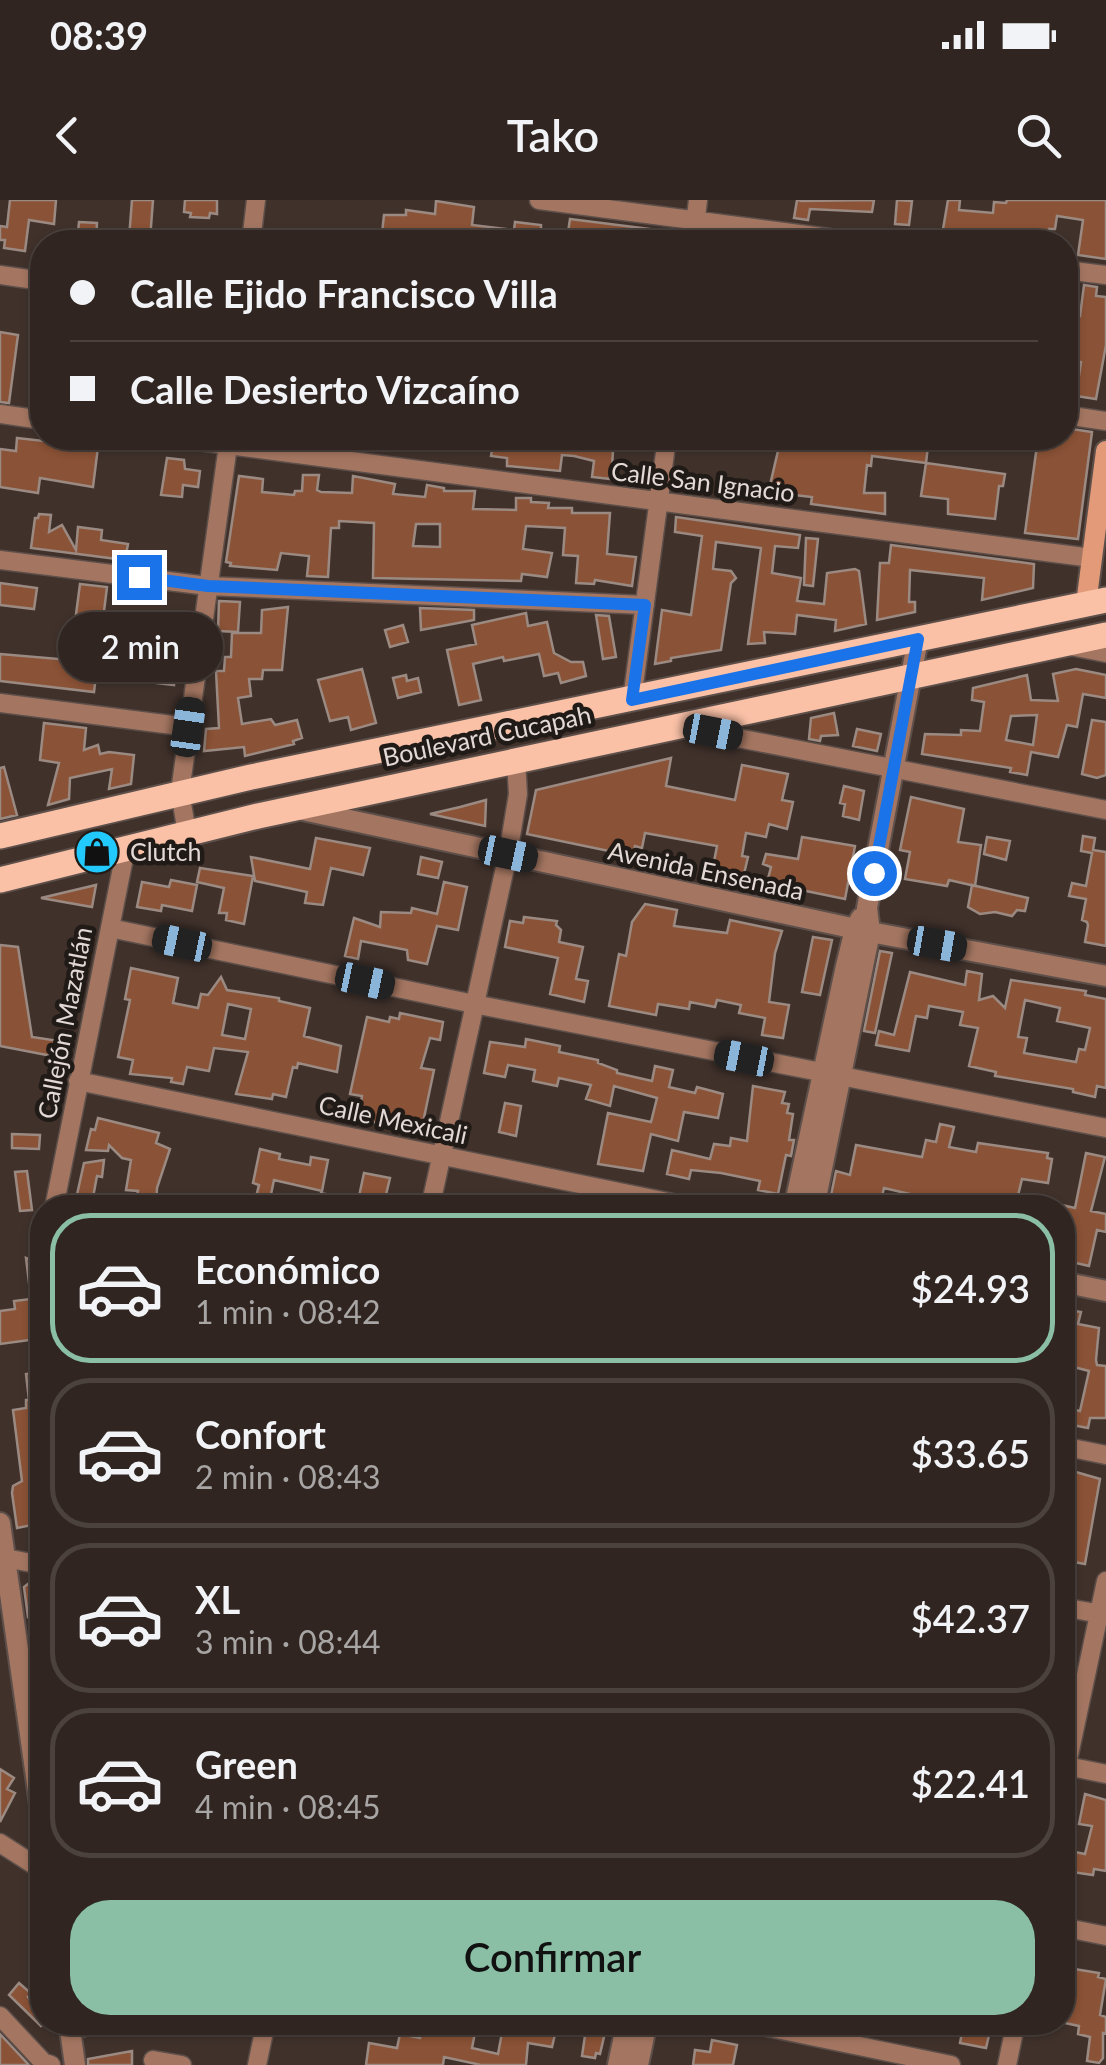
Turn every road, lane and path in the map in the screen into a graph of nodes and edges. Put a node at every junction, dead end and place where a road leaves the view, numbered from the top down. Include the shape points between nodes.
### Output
1 (256, 200) edge
2 (539, 200) edge
3 (698, 200) edge
4 (696, 220) junction
5 (252, 230) edge
6 (695, 230) edge
7 (771, 230) edge
8 (1078, 272) edge
9 (0, 275) edge
10 (1106, 276) edge
11 (30, 279) edge
12 (0, 414) edge
13 (1078, 417) edge
14 (30, 418) edge
15 (1106, 421) edge
16 (227, 450) edge
17 (291, 450) edge
18 (665, 450) edge
19 (1106, 450) edge
20 (658, 502) junction
21 (1099, 559) edge
22 (0, 560) edge
23 (208, 586) junction
24 (1096, 602) edge
25 (645, 605) junction
26 (1106, 635) edge
27 (918, 639) junction
28 (1060, 644) junction
29 (1106, 653) edge
30 (913, 676) junction
31 (632, 700) junction
32 (0, 703) edge
33 (677, 726) junction
34 (188, 727) junction
35 (516, 760) junction
36 (894, 767) junction
37 (250, 777) junction
38 (180, 792) junction
39 (296, 808) junction
40 (1106, 810) edge
41 (258, 816) junction
42 (187, 833) junction
43 (0, 836) edge
44 (126, 848) junction
45 (508, 854) junction
46 (0, 880) edge
47 (110, 928) junction
48 (862, 930) junction
49 (1106, 976) edge
50 (474, 1004) junction
51 (831, 1075) junction
52 (78, 1081) junction
53 (1106, 1128) edge
54 (441, 1155) junction
55 (56, 1195) edge
56 (433, 1195) edge
57 (634, 1195) edge
58 (798, 1195) edge
59 (816, 1195) edge
60 (1075, 1285) edge
61 (1106, 1291) edge
62 (1075, 1449) edge
63 (1106, 1455) edge
64 (0, 1523) edge
65 (6, 1558) junction
66 (30, 1563) edge
67 (1106, 1581) edge
68 (6, 1609) edge
69 (1075, 1609) edge
70 (1102, 1615) edge
71 (30, 1698) edge
72 (1075, 1724) edge
73 (1075, 1767) edge
74 (1106, 1774) edge
75 (0, 1843) edge
76 (30, 1862) edge
77 (1075, 1930) edge
78 (1106, 1936) edge
79 (0, 2016) edge
80 (71, 2035) edge
81 (263, 2035) edge
82 (624, 2035) edge
83 (644, 2035) edge
84 (806, 2035) edge
85 (1013, 2035) edge
86 (153, 2060) dead end
87 (51, 2065) edge
88 (75, 2065) edge
89 (182, 2065) edge
90 (257, 2065) edge
91 (618, 2065) edge
92 (638, 2065) edge
93 (951, 2065) edge
94 (1007, 2065) edge

1 - 5 street
2 - 4 street
3 - 4 street
4 - 6 street
4 - 7 street
8 - 10 street
9 - 11 street
12 - 14 street
13 - 15 street
16 - 23 street
17 - 20 street, Calle San Ignacio
18 - 20 street
19 - 21 main road
20 - 21 street, Calle San Ignacio
20 - 25 street
21 - 24 main road
22 - 23 street
23 - 25 street
23 - 34 street
24 - 27 main road, Boulevard Cucapah
25 - 31 street
26 - 28 main road, Boulevard Cucapah
27 - 30 street
27 - 31 main road, Boulevard Cucapah
28 - 29 street
28 - 30 main road, Boulevard Cucapah
30 - 33 main road, Boulevard Cucapah
30 - 36 street
31 - 37 main road, Boulevard Cucapah
32 - 34 street
33 - 35 main road, Boulevard Cucapah
33 - 36 street
34 - 38 street
35 - 39 main road, Boulevard Cucapah
35 - 45 street
36 - 40 street
36 - 48 street
37 - 38 main road, Boulevard Cucapah
37 - 41 main road
38 - 42 street
38 - 43 main road, Boulevard Cucapah
39 - 41 main road, Boulevard Cucapah
39 - 45 street, Avenida Ensenada
41 - 42 main road, Boulevard Cucapah
42 - 44 main road, Boulevard Cucapah
44 - 46 main road, Boulevard Cucapah
44 - 47 street, Callejón Mazatlán
45 - 48 street, Avenida Ensenada
45 - 50 street
47 - 50 street
47 - 52 street, Callejón Mazatlán
48 - 49 street, Avenida Ensenada
48 - 51 street
50 - 51 street
50 - 54 street
51 - 53 street
51 - 58 street
51 - 59 street
52 - 54 street, Calle Mexicali
52 - 55 street, Callejón Mazatlán
54 - 56 street
54 - 57 street, Calle Mexicali
60 - 61 street
62 - 63 street
64 - 65 street
65 - 66 street
65 - 68 street
67 - 70 street
68 - 71 street
69 - 70 street
70 - 72 street
73 - 74 street
75 - 76 street
77 - 78 street
79 - 87 street
80 - 88 street
81 - 90 street
82 - 91 street
83 - 92 street
84 - 93 street
85 - 94 street
86 - 89 street

